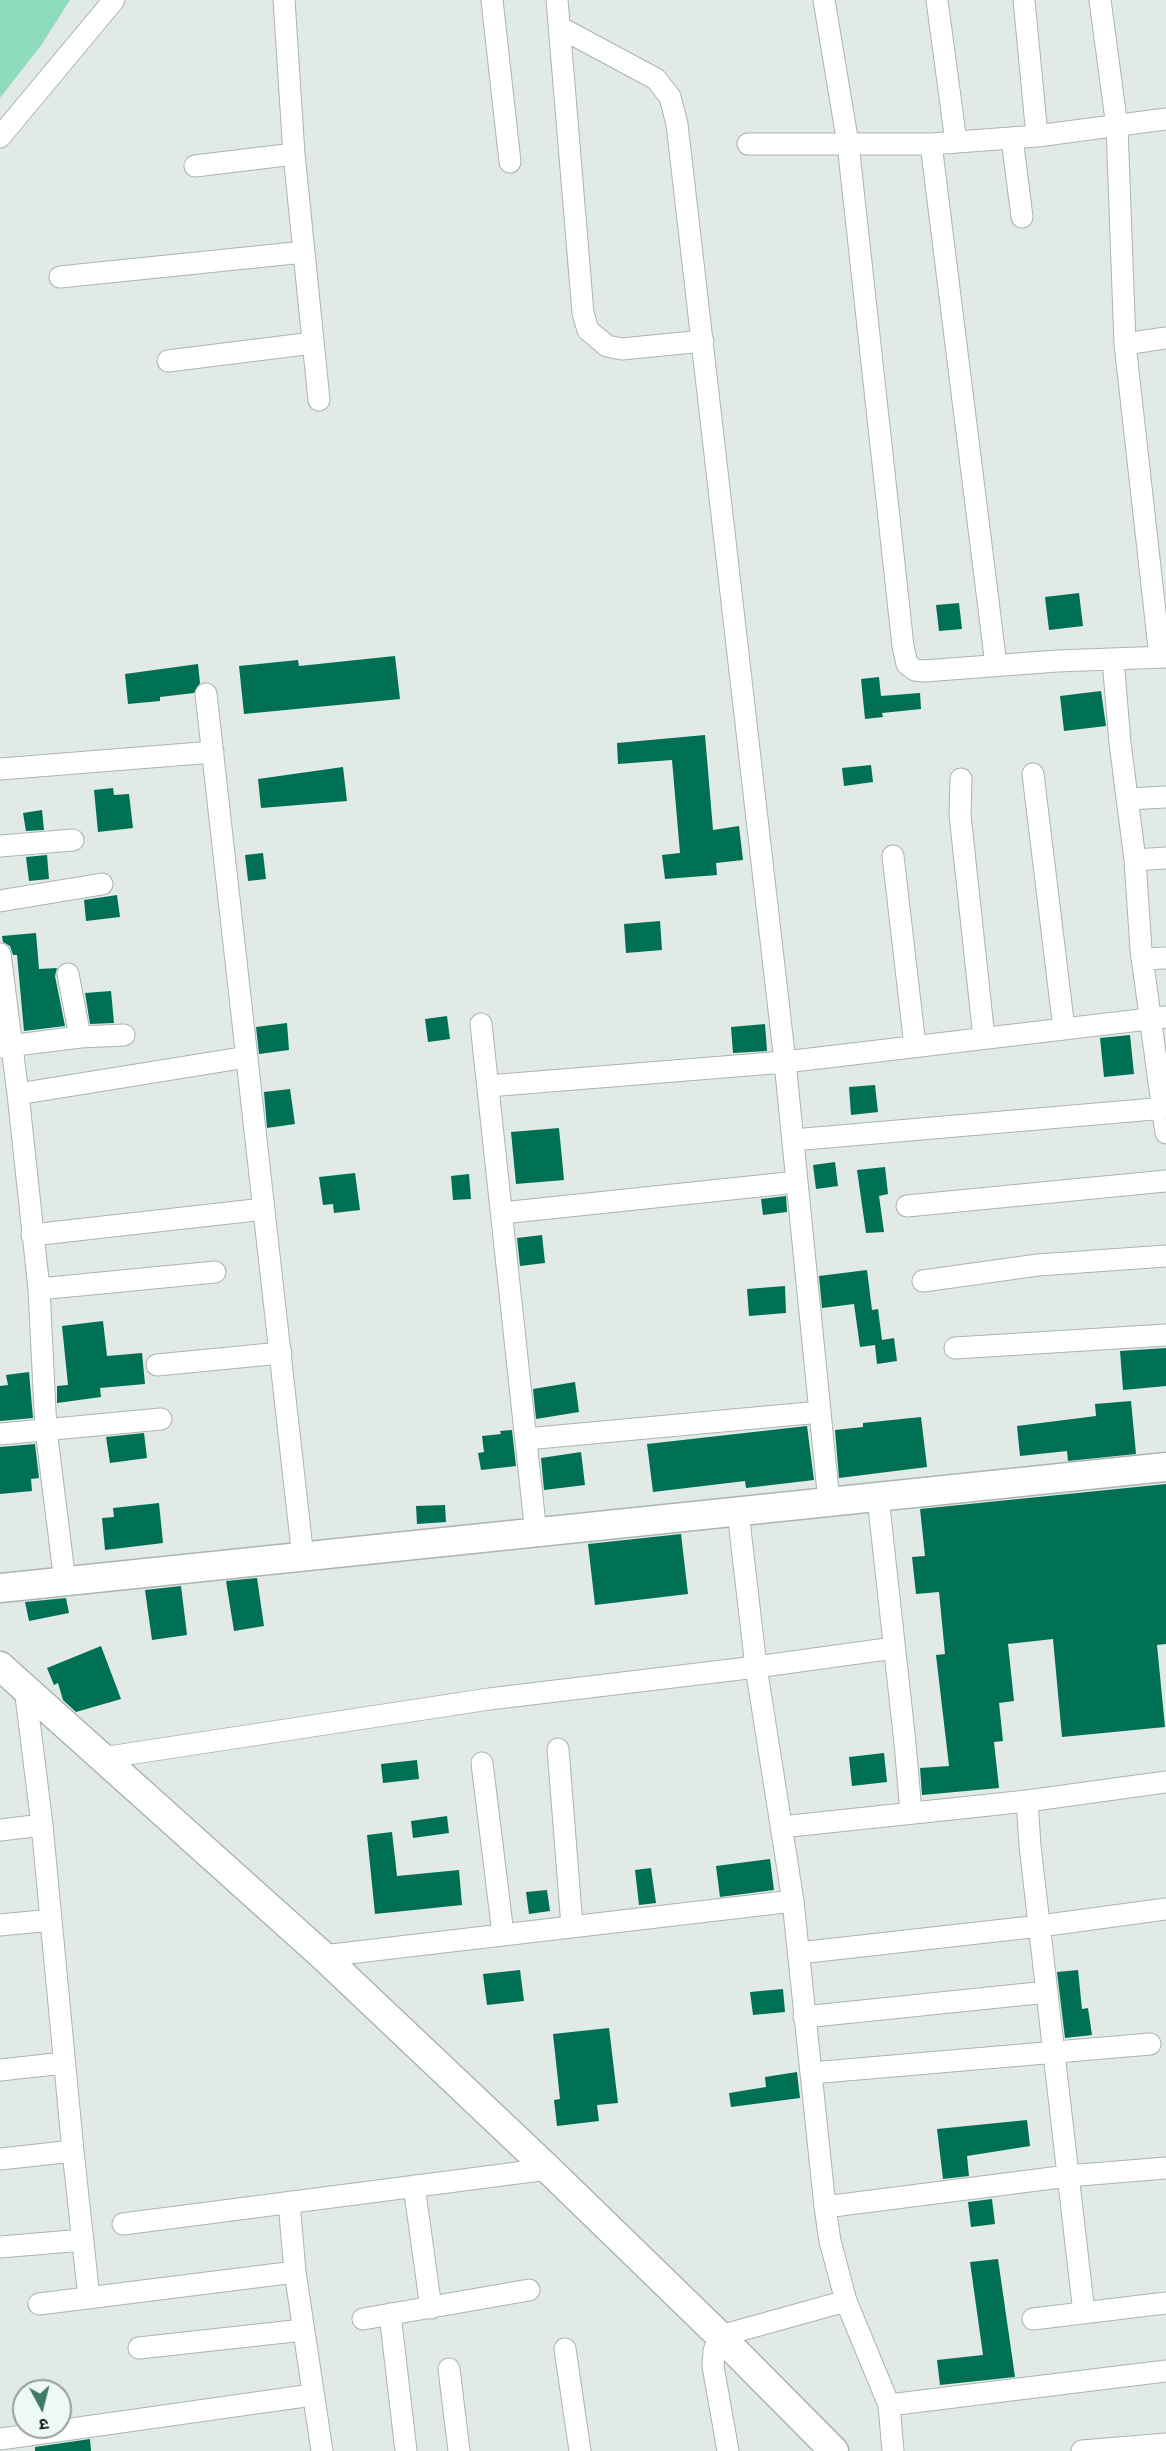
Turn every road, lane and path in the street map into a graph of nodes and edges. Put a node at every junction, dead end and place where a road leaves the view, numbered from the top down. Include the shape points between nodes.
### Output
1 (114, 0) edge
2 (284, 0) edge
3 (492, 0) edge
4 (557, 0) edge
5 (824, 0) edge
6 (937, 0) edge
7 (1024, 0) edge
8 (1100, 0) edge
9 (561, 28) junction
10 (1166, 119) edge
11 (1117, 127) junction
12 (1037, 136) junction
13 (0, 137) edge
14 (1012, 138) junction
15 (956, 142) junction
16 (748, 144) dead end
17 (848, 144) junction
18 (931, 144) junction
19 (294, 154) junction
20 (510, 162) dead end
21 (195, 166) dead end
22 (1022, 217) dead end
23 (304, 252) junction
24 (60, 277) dead end
25 (1166, 338) edge
26 (703, 341) junction
27 (313, 343) junction
28 (1125, 344) junction
29 (168, 361) dead end
30 (320, 400) dead end
31 (1156, 533) edge
32 (1163, 657) edge
33 (1113, 659) junction
34 (996, 665) junction
35 (206, 694) dead end
36 (213, 752) junction
37 (0, 769) edge
38 (1033, 774) dead end
39 (961, 779) dead end
40 (1166, 797) edge
41 (1128, 799) junction
42 (73, 840) dead end
43 (0, 846) edge
44 (893, 856) dead end
45 (1166, 858) edge
46 (1135, 860) junction
47 (102, 884) dead end
48 (0, 901) edge
49 (0, 954) edge
50 (1166, 958) edge
51 (1142, 959) junction
52 (68, 974) dead end
53 (2, 987) edge
54 (1159, 1017) edge
55 (481, 1024) dead end
56 (1064, 1029) junction
57 (124, 1035) dead end
58 (80, 1037) junction
59 (984, 1038) junction
60 (5, 1046) edge
61 (915, 1046) junction
62 (247, 1057) junction
63 (785, 1062) junction
64 (488, 1086) junction
65 (18, 1094) junction
66 (1164, 1108) edge
67 (1166, 1133) edge
68 (793, 1140) junction
69 (1166, 1181) edge
70 (797, 1182) junction
71 (907, 1206) dead end
72 (264, 1209) junction
73 (502, 1213) junction
74 (32, 1235) junction
75 (1166, 1256) edge
76 (215, 1272) dead end
77 (923, 1281) dead end
78 (39, 1289) junction
79 (1166, 1335) edge
80 (955, 1347) dead end
81 (280, 1353) junction
82 (157, 1365) dead end
83 (820, 1412) junction
84 (161, 1419) dead end
85 (46, 1430) junction
86 (0, 1434) edge
87 (526, 1439) junction
88 (1166, 1467) edge
89 (878, 1498) junction
90 (829, 1502) junction
91 (738, 1512) junction
92 (536, 1534) junction
93 (303, 1558) junction
94 (65, 1582) junction
95 (0, 1588) edge
96 (894, 1648) junction
97 (0, 1666) edge
98 (756, 1667) junction
99 (25, 1688) junction
100 (558, 1749) dead end
101 (102, 1758) junction
102 (482, 1763) dead end
103 (1166, 1782) edge
104 (1027, 1801) junction
105 (911, 1812) junction
106 (42, 1825) junction
107 (781, 1827) junction
108 (0, 1830) edge
109 (793, 1901) junction
110 (1166, 1909) edge
111 (51, 1920) junction
112 (0, 1925) edge
113 (572, 1926) junction
114 (1040, 1926) junction
115 (503, 1934) junction
116 (799, 1953) junction
117 (324, 1956) junction
118 (1047, 1992) junction
119 (804, 2017) junction
120 (1150, 2044) dead end
121 (1054, 2053) junction
122 (64, 2063) junction
123 (0, 2070) edge
124 (811, 2073) junction
125 (73, 2151) junction
126 (0, 2159) edge
127 (1166, 2168) edge
128 (548, 2169) junction
129 (1068, 2176) junction
130 (414, 2186) junction
131 (289, 2202) junction
132 (825, 2207) junction
133 (123, 2224) dead end
134 (83, 2240) junction
135 (0, 2247) edge
136 (295, 2272) junction
137 (529, 2290) dead end
138 (89, 2298) junction
139 (846, 2301) junction
140 (1166, 2303) edge
141 (39, 2304) dead end
142 (431, 2307) junction
143 (1083, 2313) junction
144 (390, 2314) junction
145 (363, 2319) dead end
146 (1033, 2319) dead end
147 (303, 2330) junction
148 (720, 2336) junction
149 (139, 2348) dead end
150 (565, 2349) dead end
151 (449, 2369) dead end
152 (1166, 2371) edge
153 (312, 2395) junction
154 (889, 2405) junction
155 (0, 2439) edge
156 (1166, 2444) edge
157 (322, 2451) edge
158 (406, 2451) edge
159 (459, 2451) edge
160 (580, 2451) edge
161 (728, 2451) edge
162 (834, 2451) edge
163 (894, 2451) edge
164 (1082, 2451) edge

1 - 13 street
2 - 19 street
3 - 20 street
4 - 9 street
5 - 17 street
6 - 15 street
7 - 12 street
8 - 11 street
9 - 26 street via 643,70 670,97 677,124
9 - 26 street via 583,313 588,330 607,346 622,349
10 - 11 street
11 - 12 street
11 - 28 street
12 - 14 street
14 - 15 street
14 - 22 street
15 - 18 street
16 - 17 street
17 - 18 street
17 - 34 street via 907,664 924,671
18 - 34 street
19 - 21 street
19 - 23 street
23 - 24 street
23 - 27 street
25 - 28 street
26 - 63 street
27 - 29 street
27 - 30 street
28 - 31 street
31 - 32 street via 1154,590
32 - 33 street
33 - 34 street
33 - 41 street
35 - 36 street
36 - 37 street
36 - 62 street
38 - 56 street
39 - 59 street via 960,815
40 - 41 street
41 - 46 street
42 - 43 street
44 - 61 street
45 - 46 street
46 - 51 street
47 - 48 street
49 - 53 street
50 - 51 street
51 - 54 street
52 - 58 street
53 - 60 street
54 - 56 street
54 - 66 street
55 - 64 street
56 - 59 street
57 - 58 street
58 - 60 street
59 - 61 street
60 - 65 street
61 - 63 street
62 - 65 street
62 - 72 street
63 - 64 street
63 - 68 street
64 - 73 street
65 - 74 street
66 - 67 street
66 - 68 street
68 - 70 street
69 - 71 street
70 - 73 street
70 - 83 street
72 - 74 street
72 - 81 street
73 - 87 street
74 - 78 street
75 - 77 street via 1038,1265
76 - 78 street
78 - 85 street
79 - 80 street
81 - 82 street
81 - 93 street
83 - 87 street
83 - 90 street
84 - 85 street
85 - 86 street
85 - 94 street
87 - 92 street
88 - 89 street
89 - 90 street
89 - 96 street
90 - 91 street
91 - 92 street
91 - 98 street
92 - 93 street
93 - 94 street
94 - 95 street
96 - 98 street
96 - 105 street
97 - 99 street
98 - 101 street via 489,1700
98 - 107 street
99 - 101 street
99 - 106 street
100 - 113 street
101 - 117 street
102 - 115 street
103 - 104 street
104 - 105 street
104 - 114 street
105 - 107 street
106 - 108 street
106 - 111 street
107 - 109 street
109 - 113 street
109 - 116 street
110 - 114 street
111 - 112 street
111 - 122 street
113 - 115 street
114 - 116 street
114 - 118 street
115 - 117 street
116 - 119 street
117 - 128 street
118 - 119 street
118 - 121 street
119 - 124 street
120 - 121 street
121 - 124 street
121 - 129 street
122 - 123 street
122 - 125 street
124 - 132 street
125 - 126 street
125 - 134 street
127 - 129 street
128 - 130 street
128 - 148 street
129 - 132 street
129 - 143 street
130 - 131 street
130 - 142 street
131 - 133 street
131 - 136 street
132 - 139 street
134 - 135 street
134 - 138 street
136 - 138 street
136 - 147 street
137 - 142 street
138 - 141 street
139 - 148 street
139 - 154 street
140 - 143 street
142 - 144 street
143 - 146 street
144 - 145 street
144 - 158 street
147 - 149 street
147 - 153 street
148 - 161 street via 713,2366
148 - 162 street
150 - 160 street
151 - 159 street
152 - 154 street
153 - 155 street
153 - 157 street
154 - 163 street
156 - 164 street

